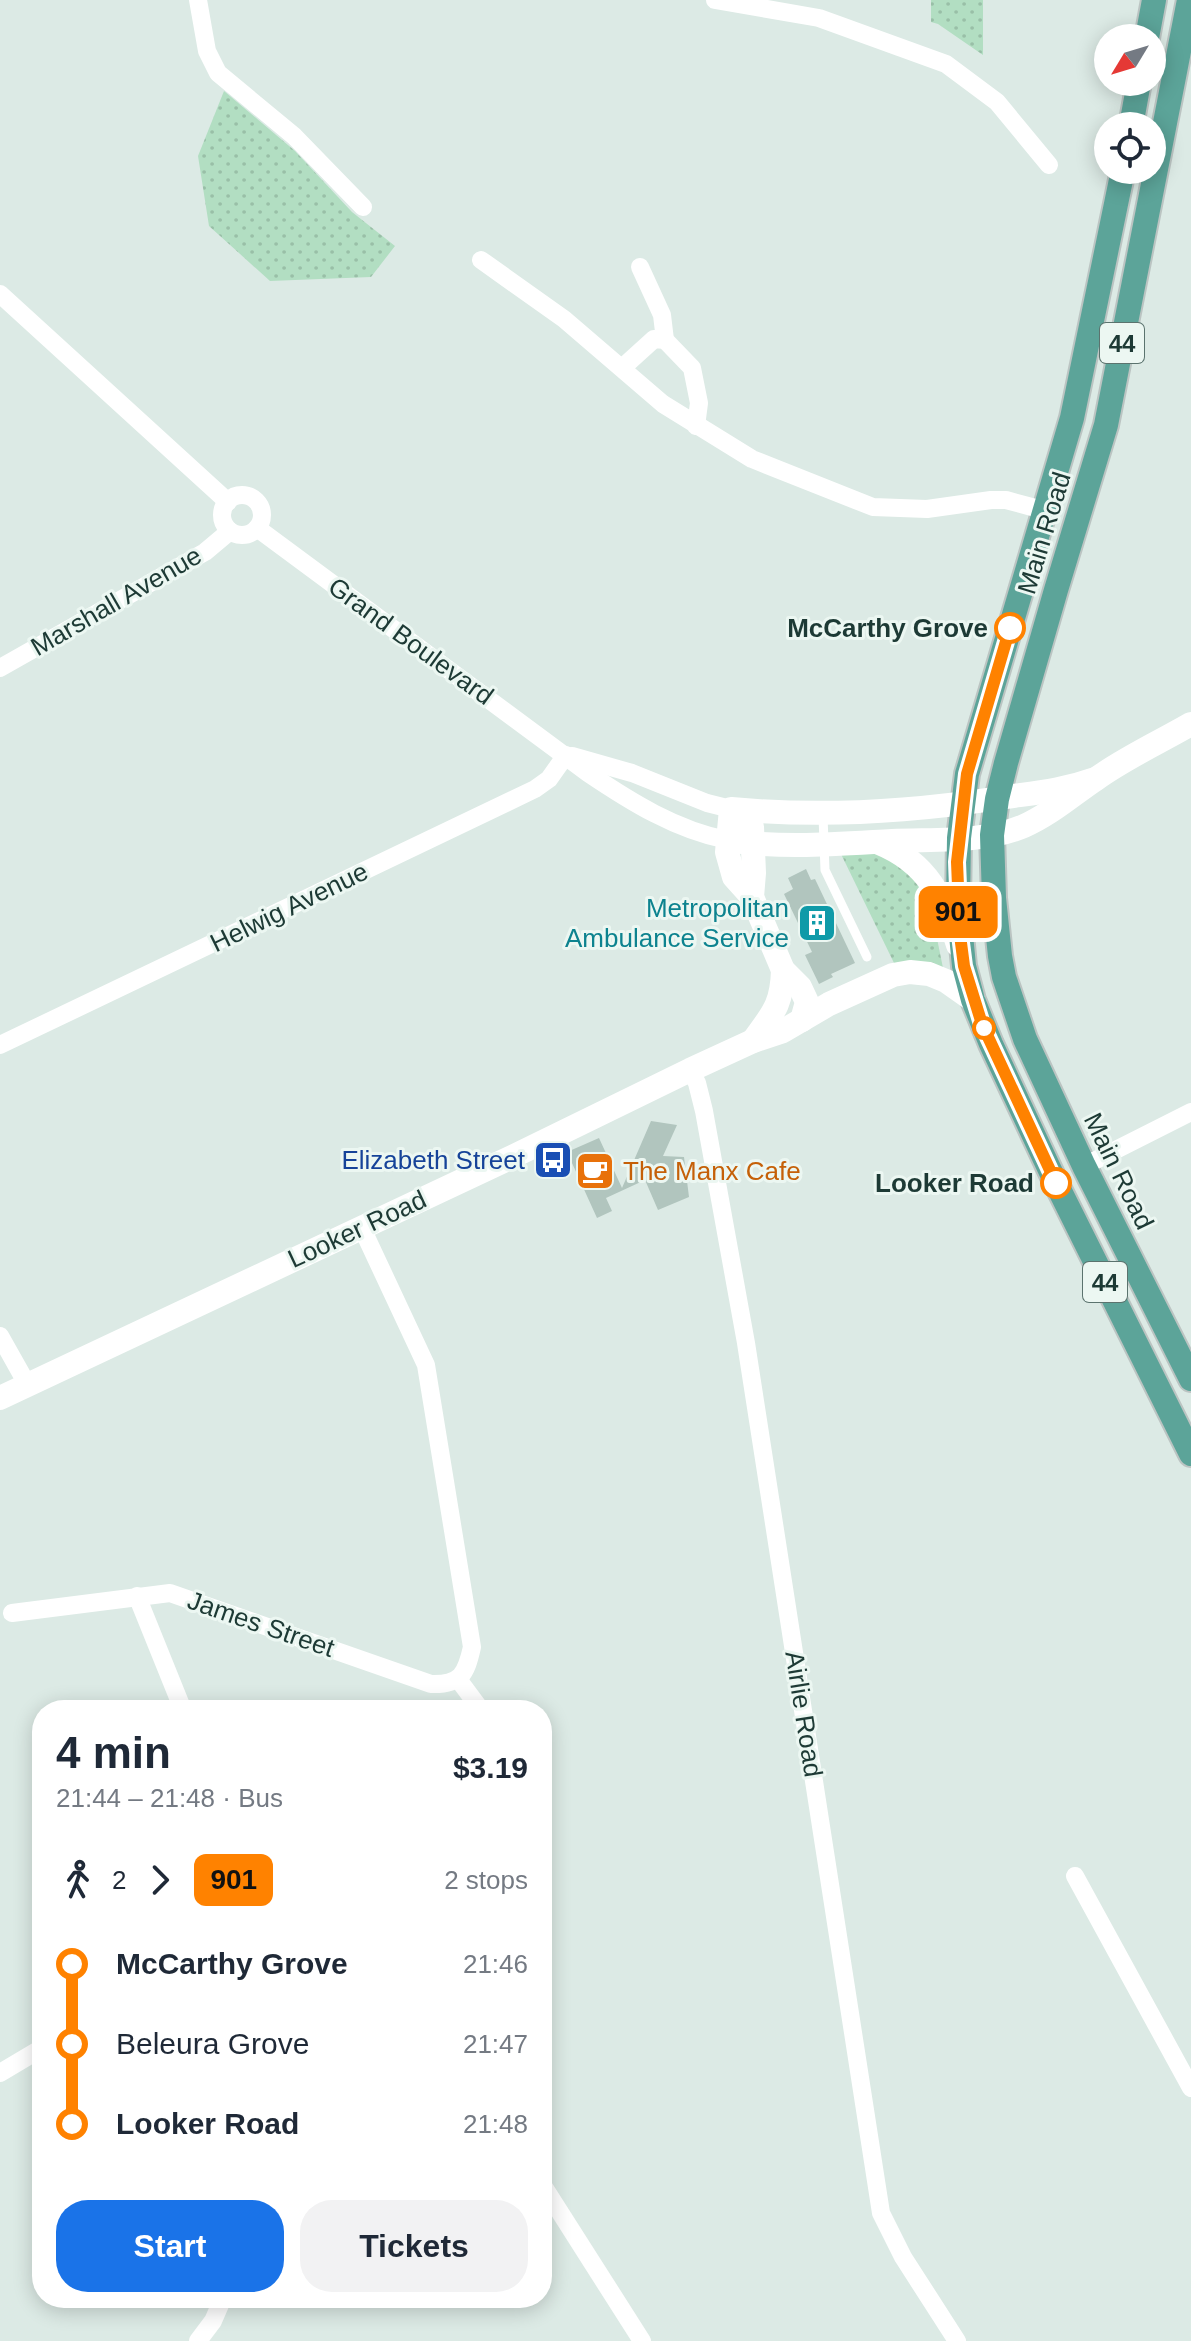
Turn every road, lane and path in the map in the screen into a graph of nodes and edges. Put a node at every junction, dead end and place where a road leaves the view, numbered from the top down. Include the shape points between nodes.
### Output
1 (198, 0) edge
2 (715, 0) edge
3 (1154, 0) edge
4 (1189, 0) edge
5 (1150, 24) edge
6 (1049, 165) dead end
7 (1120, 184) edge
8 (363, 207) dead end
9 (481, 260) dead end
10 (640, 267) dead end
11 (0, 294) edge
12 (665, 340) junction
13 (622, 368) junction
14 (696, 426) junction
15 (228, 502) junction
16 (1043, 510) junction
17 (257, 528) junction
18 (230, 531) junction
19 (0, 668) edge
20 (1191, 724) edge
21 (566, 755) junction
22 (1095, 779) junction
23 (997, 799) junction
24 (962, 804) junction
25 (742, 810) junction
26 (823, 812) junction
27 (992, 835) junction
28 (959, 838) junction
29 (727, 840) junction
30 (877, 842) junction
31 (824, 843) junction
32 (752, 844) junction
33 (752, 897) junction
34 (867, 957) dead end
35 (964, 966) junction
36 (783, 970) junction
37 (973, 1000) junction
38 (802, 1020) junction
39 (753, 1041) junction
40 (0, 1045) edge
41 (690, 1070) junction
42 (1191, 1112) edge
43 (1084, 1166) junction
44 (361, 1226) junction
45 (0, 1336) edge
46 (1191, 1379) edge
47 (27, 1384) junction
48 (0, 1398) edge
49 (1191, 1453) edge
50 (137, 1596) junction
51 (12, 1613) dead end
52 (458, 1679) junction
53 (179, 1700) edge
54 (474, 1700) edge
55 (1075, 1876) dead end
56 (32, 2054) edge
57 (0, 2073) edge
58 (1191, 2088) edge
59 (552, 2200) edge
60 (219, 2308) edge
61 (198, 2341) edge
62 (642, 2341) edge
63 (957, 2341) edge

1 - 8 street via 207,51 218,73 294,136
2 - 6 street via 819,18 946,64 997,102
3 - 5 main road
4 - 23 main road, Main Road / 44 via 1106,425
7 - 16 main road, Main Road / 44 via 1072,418
9 - 13 street
10 - 12 street via 662,315
11 - 15 street
12 - 13 street via 654,339
12 - 14 street via 692,368 699,403
13 - 14 street
14 - 16 street via 752,459 873,507 927,509 1006,500
15 - 17 street via 239,496 255,501 262,512
15 - 18 street via 222,517
16 - 24 main road, Main Road / 44
17 - 18 street via 244,535
17 - 21 street, Grand Boulevard
18 - 19 street, Marshall Avenue via 205,552
20 - 22 street
21 - 25 street, Grand Boulevard
21 - 29 street, Grand Boulevard via 651,812
21 - 40 street, Helwig Avenue via 535,789
22 - 23 street, Grand Boulevard
22 - 27 street via 1031,822
23 - 24 street, Grand Boulevard
23 - 27 main road, Main Road / 44
24 - 26 street, Grand Boulevard
24 - 28 main road, Main Road / 44
25 - 26 street, Grand Boulevard
25 - 29 street
25 - 32 street
26 - 31 lane
27 - 28 street
27 - 43 main road, Main Road / 44 via 1004,977 1025,1039
28 - 30 street
28 - 35 main road, Main Road / 44
29 - 32 street
29 - 33 street via 734,877
30 - 31 street
30 - 35 street via 897,850 930,880
31 - 32 street
31 - 34 lane via 825,870
32 - 33 street
33 - 36 street
35 - 37 main road, Main Road / 44
36 - 38 street via 807,1002
36 - 39 street via 780,1002
37 - 38 street, Looker Road via 946,981 910,972 882,979
37 - 49 main road, Main Road / 44 via 1056,1183
38 - 39 street, Looker Road
39 - 41 street, Looker Road
41 - 44 street, Looker Road
41 - 63 street, Airlie Road via 704,1111 746,1343 881,2213
42 - 43 street
43 - 46 main road, Main Road / 44
44 - 47 street, Looker Road
44 - 52 street via 426,1365 472,1647 468,1667
45 - 47 street
47 - 48 street, Looker Road
50 - 51 street, James Street
50 - 52 street, James Street via 184,1596 431,1684
50 - 53 street
52 - 54 street
55 - 58 street
56 - 57 street
59 - 62 street
60 - 61 street

